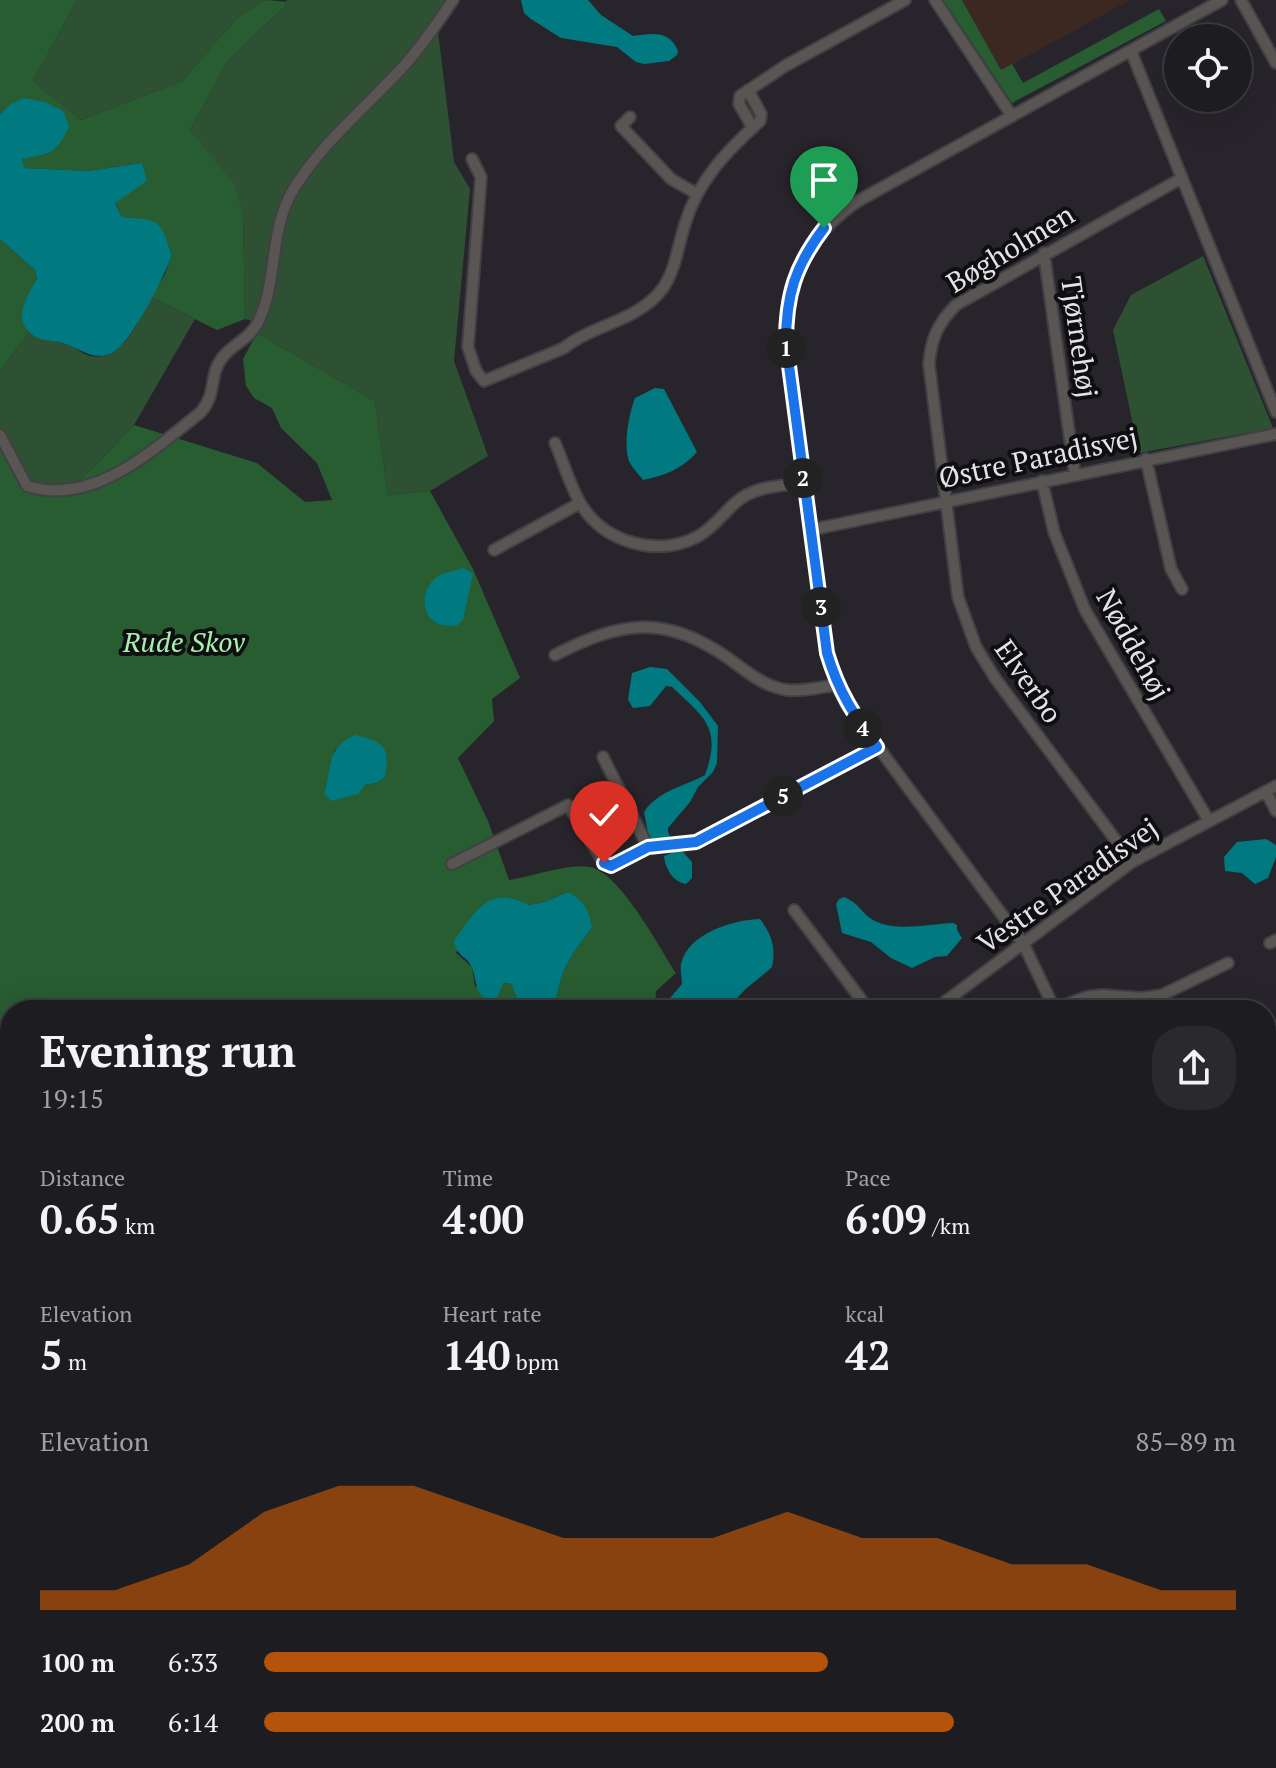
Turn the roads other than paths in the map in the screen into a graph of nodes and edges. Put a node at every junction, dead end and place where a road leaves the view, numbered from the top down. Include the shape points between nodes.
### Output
1 (453, 0) edge
2 (905, 0) edge
3 (935, 0) edge
4 (1222, 0) edge
5 (1241, 0) edge
6 (1131, 51) junction
7 (1276, 63) edge
8 (1012, 116) junction
9 (630, 117) dead end
10 (472, 159) dead end
11 (1182, 178) junction
12 (697, 194) junction
13 (1044, 253) junction
14 (1276, 412) edge
15 (1276, 434) edge
16 (0, 435) edge
17 (555, 443) dead end
18 (1146, 459) junction
19 (1075, 475) junction
20 (1042, 481) junction
21 (804, 483) junction
22 (946, 501) junction
23 (580, 503) junction
24 (810, 530) junction
25 (494, 550) dead end
26 (1182, 589) dead end
27 (555, 655) dead end
28 (837, 685) junction
29 (877, 747) junction
30 (603, 757) dead end
31 (1271, 788) edge
32 (1276, 811) edge
33 (1209, 821) junction
34 (648, 847) junction
35 (1132, 862) junction
36 (452, 864) dead end
37 (794, 910) dead end
38 (1023, 943) junction
39 (1228, 963) dead end
40 (862, 1000) edge
41 (947, 1000) edge
42 (1049, 1000) edge
43 (1083, 1000) edge

1 - 16 street via 404,66 295,186 279,222 258,323 219,362 208,404 147,455 80,490 27,486
2 - 12 street via 748,90 760,121 730,148
3 - 8 street
4 - 6 street
5 - 7 street
6 - 8 street
6 - 11 street
8 - 21 street via 858,201 809,247 789,292 786,316
9 - 12 street via 621,126 671,179
10 - 12 street via 481,177 468,347 484,381 564,348 649,303 674,265
11 - 13 street, Bøgholmen
11 - 14 street
13 - 19 street, Tjørnehøj
13 - 22 street, Bøgholmen via 956,305 930,344
15 - 18 street, Østre Paradisvej
17 - 23 street
18 - 19 street, Østre Paradisvej
18 - 26 street via 1171,569
19 - 20 street, Østre Paradisvej
20 - 22 street, Østre Paradisvej
20 - 33 street, Nøddehøj via 1054,532 1085,610
21 - 23 street via 750,492 697,537 658,546 619,538
21 - 24 street
22 - 24 street, Østre Paradisvej
22 - 35 street, Elverbo via 958,597 976,647
23 - 25 street
24 - 28 street via 827,653
27 - 28 street via 611,630 660,628 711,646 773,687
28 - 29 street
29 - 34 street via 696,842
29 - 38 street
30 - 34 street
31 - 32 street
31 - 33 street, Vestre Paradisvej
33 - 35 street, Vestre Paradisvej
34 - 36 street via 611,866 604,863 568,805
35 - 38 street, Vestre Paradisvej
37 - 40 street
38 - 41 street, Vestre Paradisvej
38 - 42 street
39 - 43 street via 1162,995

